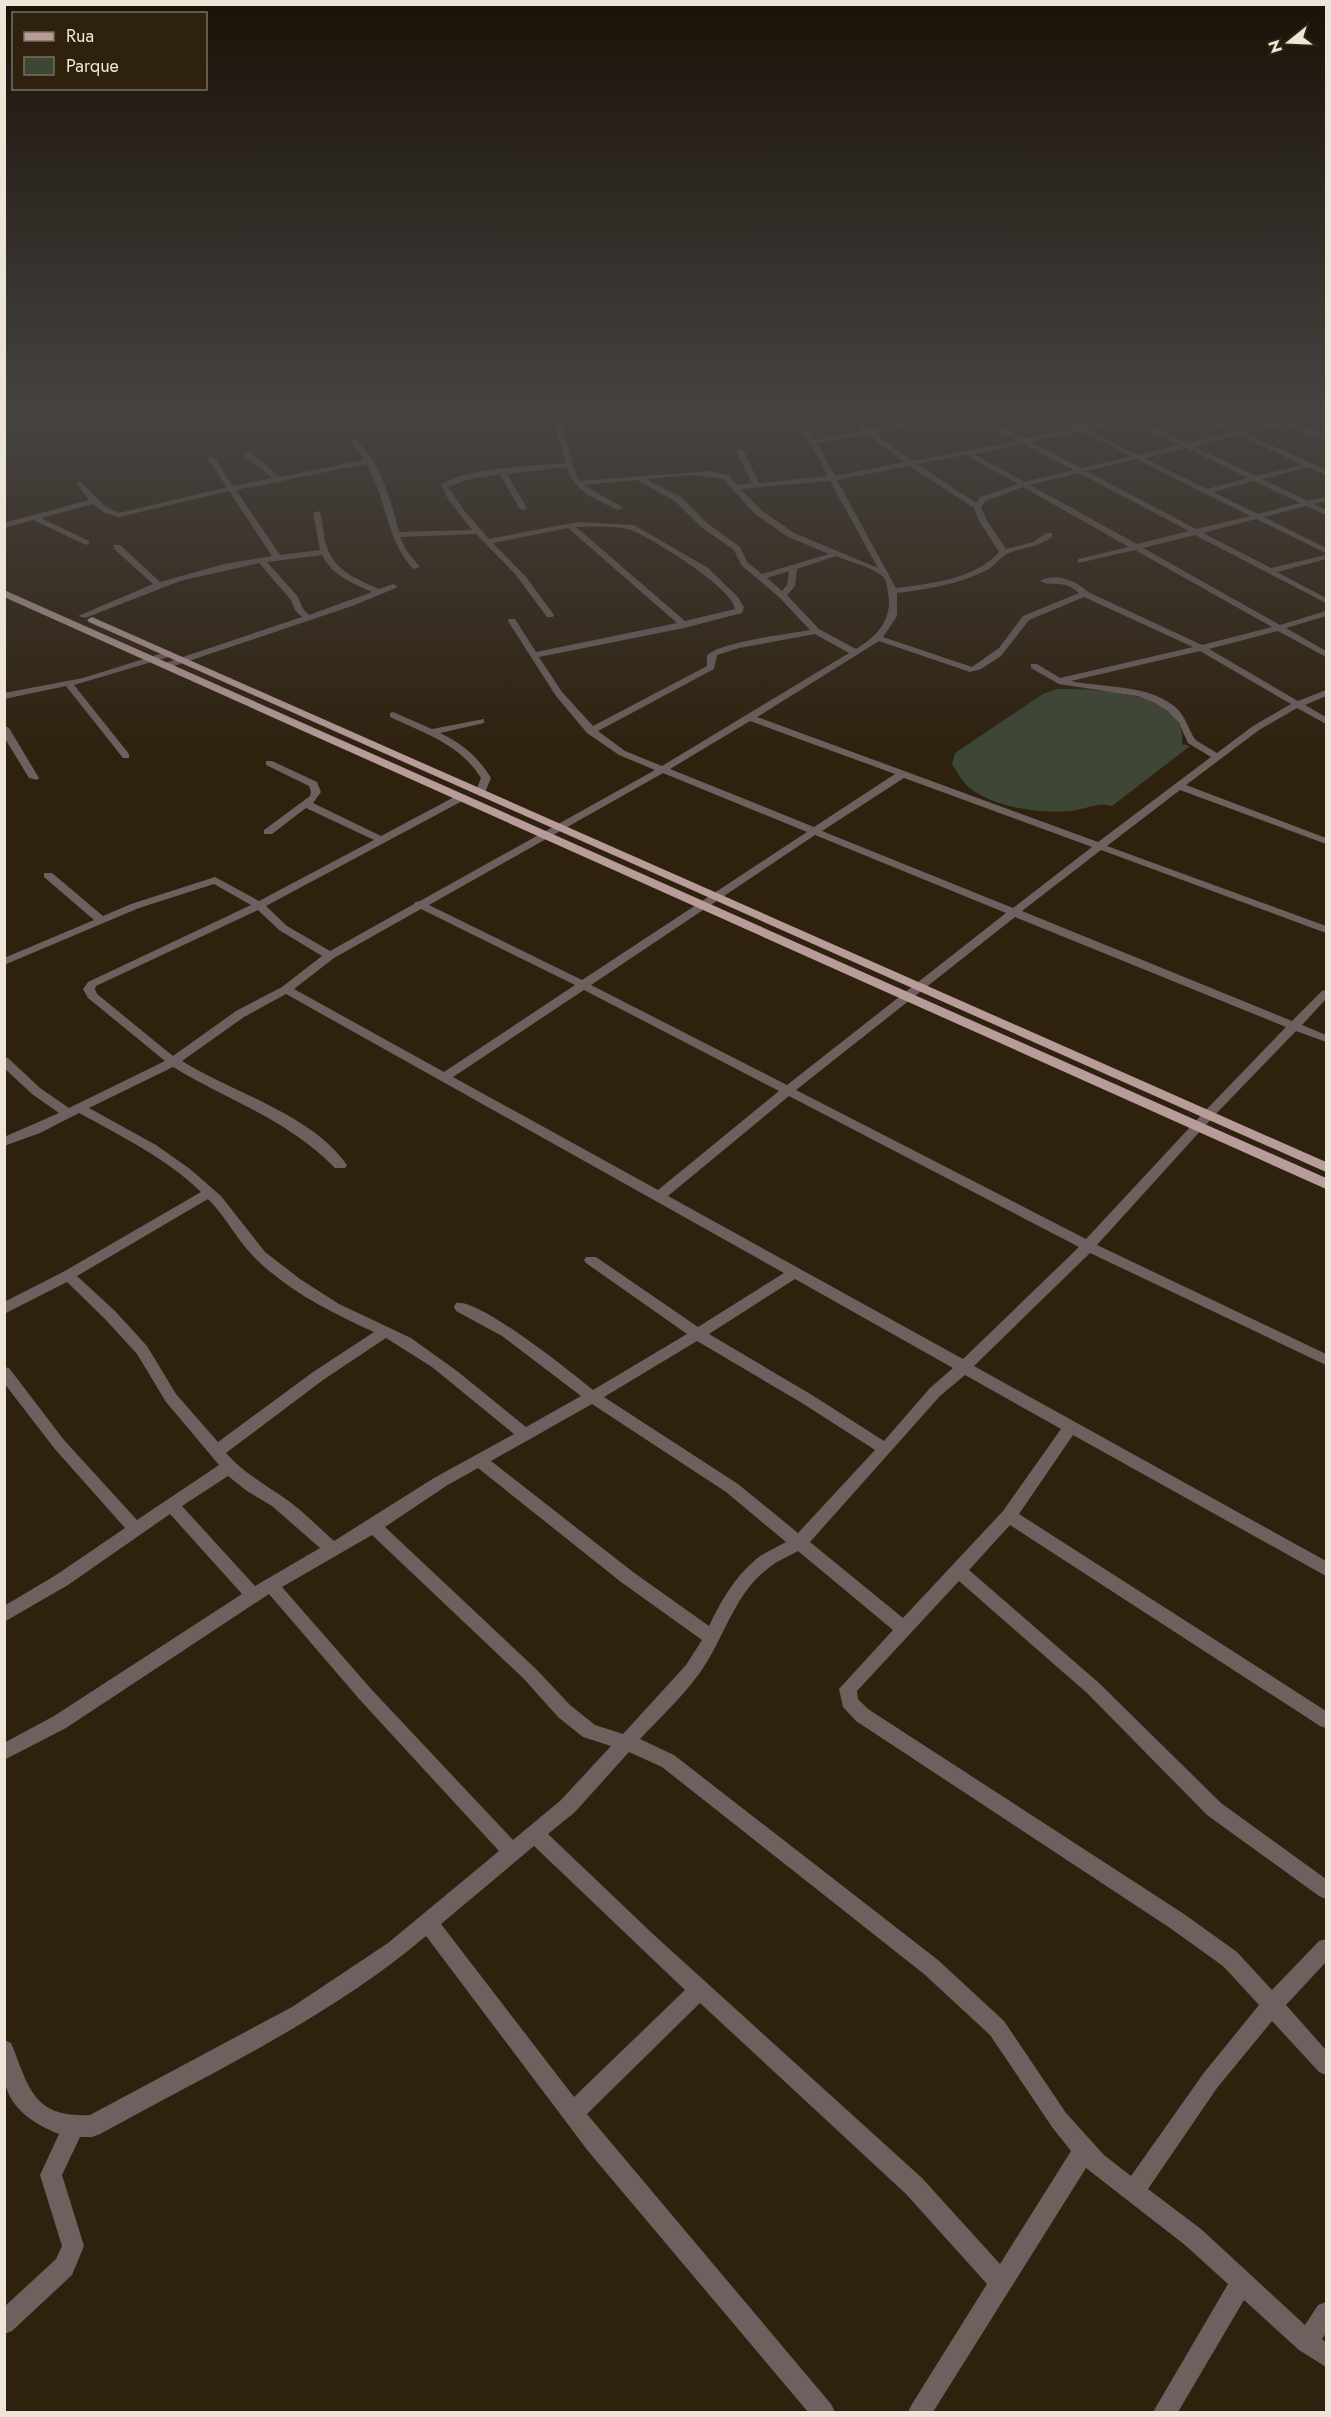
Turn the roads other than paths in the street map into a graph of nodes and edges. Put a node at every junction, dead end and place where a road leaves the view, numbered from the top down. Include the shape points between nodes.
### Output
1 (56, 529) edge
2 (257, 529) edge
3 (319, 529) edge
4 (393, 529) edge
5 (473, 529) edge
6 (550, 529) edge
7 (573, 529) edge
8 (631, 529) edge
9 (709, 529) edge
10 (781, 529) edge
11 (862, 529) edge
12 (989, 529) edge
13 (1101, 529) edge
14 (1189, 529) edge
15 (1207, 529) edge
16 (1283, 529) edge
17 (476, 532) junction
18 (1195, 532) junction
19 (394, 535) junction
20 (1049, 535) dead end
21 (486, 542) junction
22 (86, 543) dead end
23 (1134, 546) junction
24 (117, 547) dead end
25 (1326, 550) edge
26 (323, 552) junction
27 (1003, 552) junction
28 (836, 554) junction
29 (1326, 557) edge
30 (278, 558) junction
31 (261, 560) junction
32 (1082, 561) dead end
33 (416, 567) dead end
34 (793, 568) junction
35 (1270, 571) junction
36 (886, 574) junction
37 (762, 577) junction
38 (1044, 581) dead end
39 (4, 582) edge
40 (159, 585) junction
41 (393, 586) dead end
42 (892, 591) junction
43 (380, 592) junction
44 (4, 593) edge
45 (1085, 594) junction
46 (782, 595) junction
47 (1326, 601) edge
48 (1326, 613) edge
49 (550, 615) dead end
50 (82, 616) junction
51 (308, 618) junction
52 (513, 621) dead end
53 (684, 625) junction
54 (1278, 628) junction
55 (816, 632) junction
56 (878, 638) junction
57 (1201, 649) junction
58 (856, 653) junction
59 (1326, 654) edge
60 (534, 655) junction
61 (156, 660) junction
62 (168, 660) junction
63 (182, 660) junction
64 (1034, 666) dead end
65 (1060, 681) junction
66 (69, 684) junction
67 (1326, 693) edge
68 (4, 696) edge
69 (1296, 705) junction
70 (393, 715) dead end
71 (749, 717) junction
72 (481, 721) dead end
73 (1326, 721) edge
74 (4, 728) edge
75 (590, 730) junction
76 (432, 732) junction
77 (395, 755) junction
78 (126, 756) dead end
79 (1216, 758) junction
80 (383, 761) junction
81 (269, 764) dead end
82 (663, 769) junction
83 (904, 773) junction
84 (34, 778) dead end
85 (1179, 786) junction
86 (480, 793) junction
87 (462, 797) junction
88 (305, 803) junction
89 (558, 828) junction
90 (814, 831) junction
91 (268, 832) dead end
92 (546, 834) junction
93 (382, 840) junction
94 (1326, 840) edge
95 (1101, 845) junction
96 (48, 875) dead end
97 (714, 896) junction
98 (419, 904) junction
99 (701, 904) junction
100 (259, 905) junction
101 (1013, 911) junction
102 (100, 920) junction
103 (1326, 930) edge
104 (330, 956) junction
105 (4, 962) edge
106 (583, 985) junction
107 (919, 986) junction
108 (286, 989) junction
109 (1326, 993) edge
110 (907, 996) junction
111 (1295, 1025) junction
112 (1326, 1039) edge
113 (4, 1062) edge
114 (173, 1062) junction
115 (442, 1078) junction
116 (787, 1090) junction
117 (74, 1111) junction
118 (1209, 1114) junction
119 (1199, 1126) junction
120 (4, 1143) edge
121 (340, 1165) dead end
122 (1326, 1167) edge
123 (1326, 1184) edge
124 (209, 1193) junction
125 (658, 1197) junction
126 (1088, 1246) junction
127 (591, 1260) dead end
128 (795, 1273) junction
129 (68, 1275) junction
130 (7, 1304) edge
131 (461, 1307) dead end
132 (386, 1331) junction
133 (699, 1335) junction
134 (1326, 1360) edge
135 (965, 1366) junction
136 (4, 1372) edge
137 (592, 1397) junction
138 (1071, 1427) junction
139 (525, 1434) junction
140 (885, 1449) junction
141 (216, 1452) junction
142 (478, 1460) junction
143 (229, 1467) junction
144 (171, 1504) junction
145 (1009, 1516) junction
146 (373, 1527) junction
147 (135, 1529) junction
148 (800, 1542) junction
149 (333, 1550) junction
150 (1326, 1569) edge
151 (958, 1570) junction
152 (271, 1586) junction
153 (254, 1596) junction
154 (4, 1614) edge
155 (904, 1629) junction
156 (712, 1637) junction
157 (1326, 1720) edge
158 (627, 1744) junction
159 (4, 1752) edge
160 (535, 1834) junction
161 (513, 1853) junction
162 (1326, 1890) edge
163 (428, 1923) junction
164 (1326, 1948) edge
165 (699, 1990) junction
166 (1272, 2005) junction
167 (4, 2050) edge
168 (1326, 2065) edge
169 (11, 2093) edge
170 (573, 2113) junction
171 (73, 2128) junction
172 (1085, 2149) junction
173 (1133, 2191) junction
174 (1001, 2282) junction
175 (1242, 2283) junction
176 (1326, 2313) edge
177 (4, 2323) edge
178 (1307, 2342) junction
179 (1326, 2355) edge
180 (823, 2412) edge
181 (920, 2412) edge
182 (1165, 2412) edge

1 - 22 street
2 - 30 street
3 - 26 street
4 - 19 street
5 - 17 street
6 - 21 street
7 - 53 street
8 - 53 street via 705,570 740,607 739,611
9 - 37 street via 737,549 744,562
10 - 28 street
11 - 36 street
12 - 27 street
13 - 23 street
14 - 18 street
15 - 18 street
16 - 25 street
17 - 19 street
17 - 21 street
18 - 23 street
18 - 35 street
19 - 33 street via 399,549
20 - 27 street via 1036,544
21 - 49 street via 513,567
23 - 32 street
23 - 54 street
24 - 40 street
26 - 30 street
26 - 43 street via 341,575
27 - 42 street via 998,561 983,568 934,584
28 - 34 street
28 - 36 street
29 - 35 street
30 - 31 street
31 - 40 street
31 - 51 street
34 - 37 street
34 - 46 street via 791,586
35 - 47 street
36 - 42 street
37 - 46 street
38 - 45 street via 1062,579
39 - 50 main road
40 - 50 street
41 - 43 street
42 - 56 street via 895,606 891,624
43 - 51 street
44 - 61 main road
45 - 56 street via 1026,618 1002,651 973,670
45 - 57 street
46 - 55 street
48 - 54 street
50 - 62 main road
51 - 63 street
52 - 60 street
53 - 60 street
54 - 57 street
54 - 59 street
55 - 58 street
55 - 75 street via 714,653 711,667
56 - 58 street
57 - 65 street
57 - 69 street
58 - 71 street
60 - 75 street via 554,690
61 - 62 main road
61 - 66 street
62 - 63 main road
62 - 80 main road
63 - 77 main road
64 - 65 street
65 - 79 street via 1119,689 1159,701 1188,725 1195,745
66 - 68 street
66 - 78 street
67 - 69 street
69 - 73 street
69 - 79 street
70 - 76 street
71 - 82 street
71 - 83 street
72 - 76 street
74 - 84 street
75 - 82 street via 622,753
76 - 86 street via 457,745 482,769 486,778
77 - 80 main road
77 - 86 main road
79 - 85 street
80 - 87 main road
81 - 88 street via 314,784 314,797
82 - 89 street
82 - 90 street
83 - 90 street
83 - 95 street
85 - 94 street
85 - 95 street
86 - 89 main road
87 - 92 main road
87 - 93 street
88 - 91 street
88 - 93 street
89 - 92 street
89 - 97 main road
90 - 97 street
90 - 101 street
92 - 98 street
92 - 99 main road
93 - 100 street
95 - 101 street
95 - 103 street
96 - 102 street
97 - 99 street
97 - 107 main road
98 - 104 street
98 - 106 street
99 - 106 street
99 - 110 main road
100 - 102 street via 215,880
100 - 104 street via 283,928
100 - 114 street via 92,984 89,989 92,996
101 - 107 street
101 - 111 street
102 - 105 street
104 - 108 street
106 - 115 street
106 - 116 street
107 - 110 street
107 - 118 main road
108 - 114 street via 240,1014
108 - 115 street
109 - 111 street
110 - 116 street
110 - 119 main road
111 - 112 street
111 - 118 street
113 - 117 street via 36,1091
114 - 117 street
114 - 121 street via 288,1123 312,1138
115 - 125 street
116 - 125 street
116 - 126 street
117 - 120 street
117 - 124 street via 144,1142
118 - 119 street
118 - 122 main road
119 - 123 main road
119 - 126 street
124 - 129 street
124 - 132 street via 267,1260 315,1295
125 - 128 street
126 - 134 street
126 - 135 street
127 - 133 street
128 - 133 street
128 - 135 street
129 - 130 street
129 - 141 street via 142,1350 171,1398
131 - 137 street via 507,1332
132 - 139 street via 406,1342
132 - 141 street
133 - 137 street
133 - 140 street
135 - 138 street
135 - 140 street via 935,1392
136 - 147 street via 59,1444
137 - 139 street
137 - 148 street via 732,1488
138 - 145 street
138 - 150 street
139 - 142 street
140 - 148 street
141 - 143 street
142 - 146 street
142 - 156 street via 627,1577
143 - 144 street
143 - 149 street via 278,1502
144 - 147 street
144 - 153 street
145 - 151 street
145 - 157 street
146 - 149 street
146 - 158 street via 564,1711 589,1731
147 - 154 street via 33,1599
148 - 155 street
148 - 156 street via 760,1565 746,1580
149 - 152 street
151 - 155 street
151 - 162 street via 1093,1688 1214,1809
152 - 153 street
152 - 161 street
153 - 159 street via 60,1722
155 - 166 street via 848,1689 849,1702 862,1715 1177,1921 1230,1959
156 - 158 street via 693,1670
158 - 160 street via 568,1806
158 - 172 street via 668,1761 931,1967 997,2028 1059,2120
160 - 161 street
160 - 165 street
161 - 163 street
163 - 170 street
163 - 171 street via 395,1950 299,2014 92,2126
164 - 166 street
165 - 170 street
165 - 174 street via 914,2186
166 - 168 street
166 - 173 street via 1210,2081
167 - 169 street
169 - 171 street via 52,2121
170 - 180 street
171 - 177 street via 51,2175 73,2246 64,2267
172 - 173 street via 1096,2163
172 - 174 street
173 - 175 street via 1193,2237
174 - 181 street
175 - 178 street
175 - 182 street
176 - 178 street
178 - 179 street

